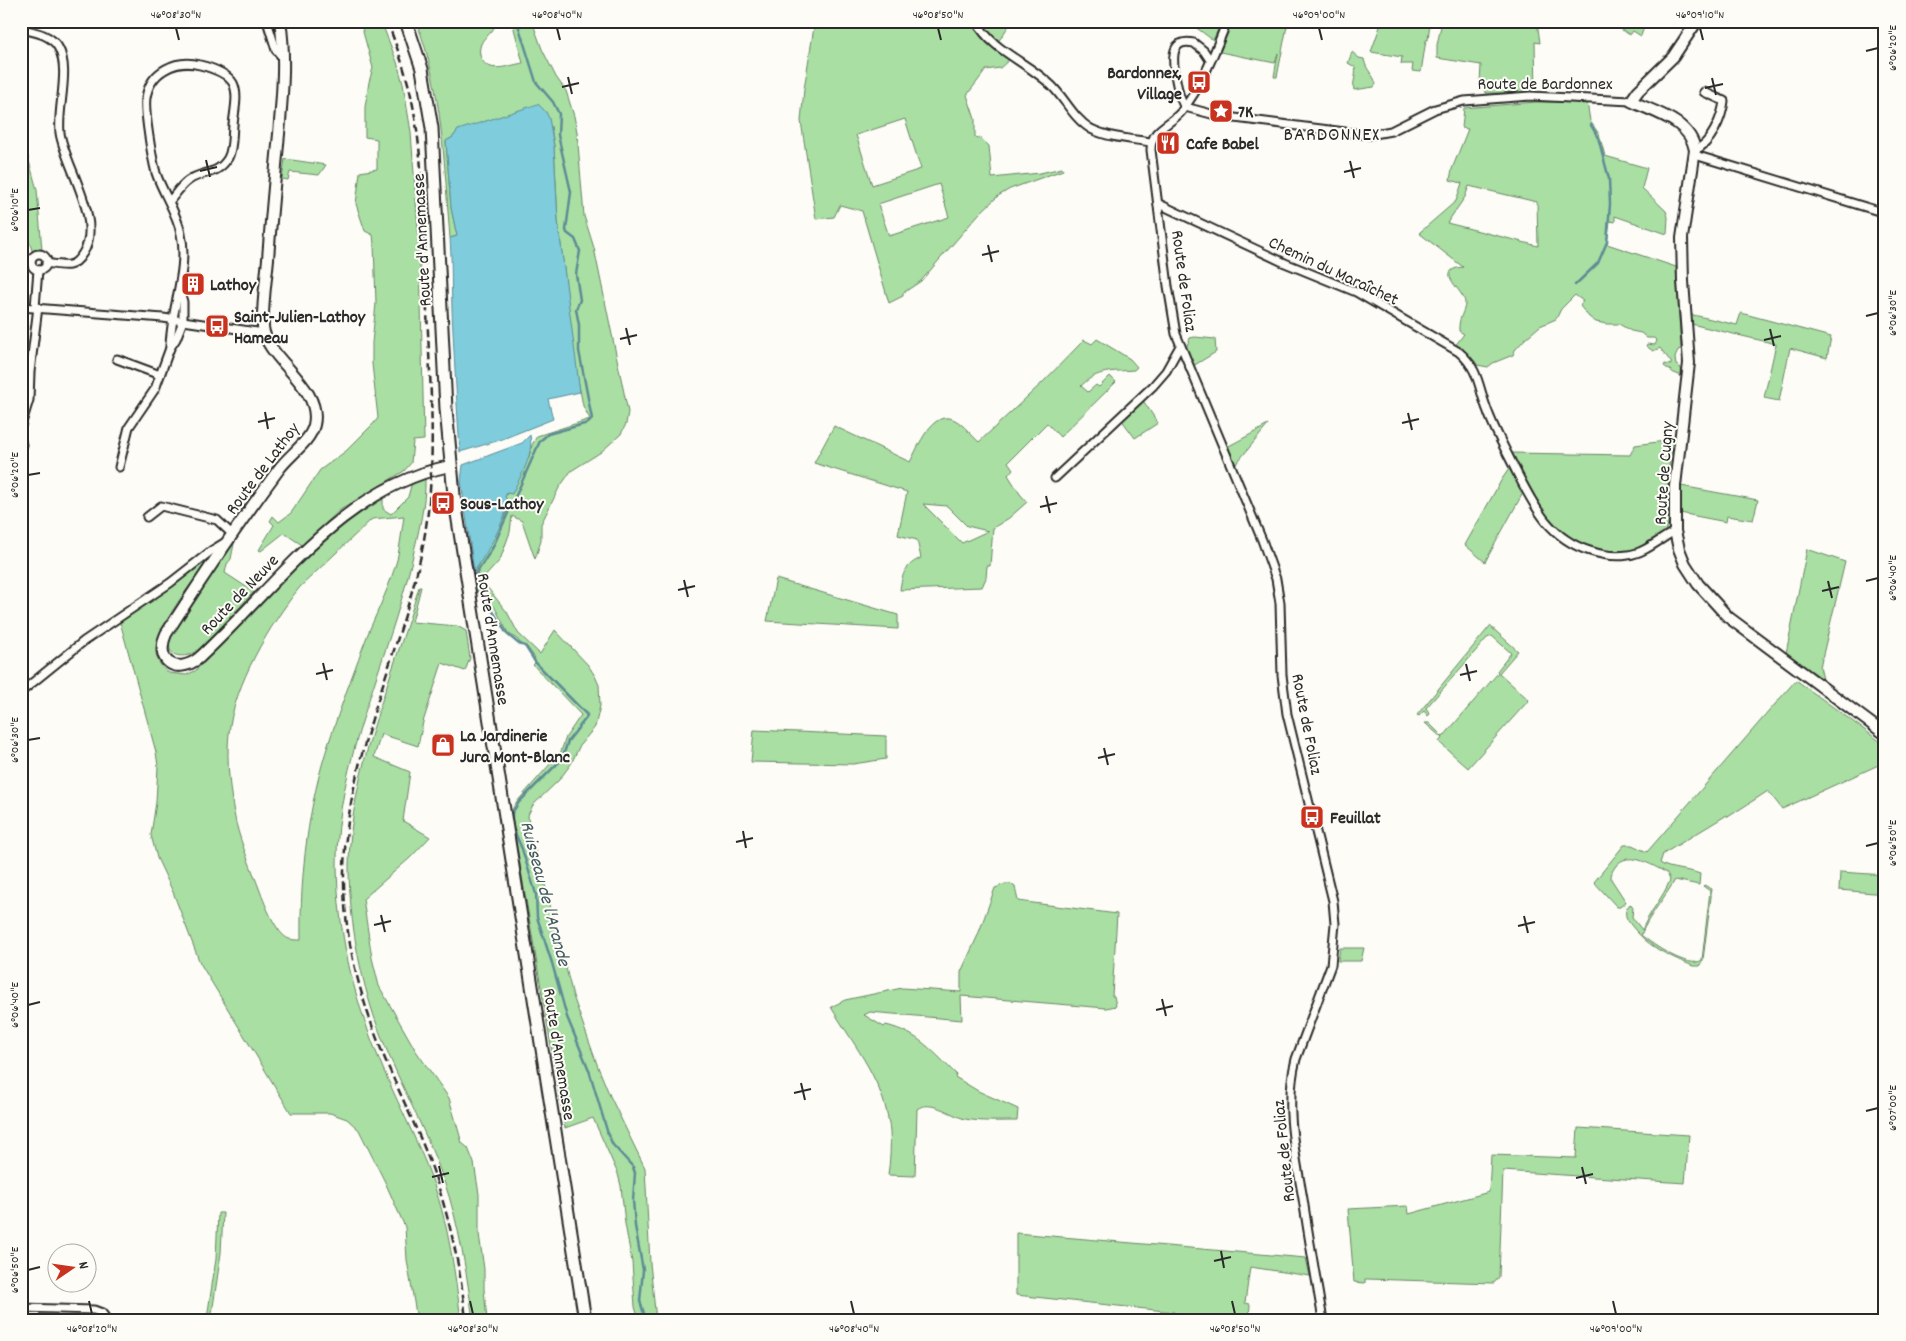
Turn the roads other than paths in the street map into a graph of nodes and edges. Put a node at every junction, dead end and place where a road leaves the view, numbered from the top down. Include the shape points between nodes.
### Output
1 (267, 21) edge
2 (280, 21) edge
3 (406, 21) edge
4 (976, 21) edge
5 (1227, 21) edge
6 (1697, 21) edge
7 (21, 29) edge
8 (284, 58) junction
9 (1210, 60) junction
10 (1704, 92) dead end
11 (1631, 100) junction
12 (1184, 107) junction
13 (1151, 142) junction
14 (1695, 152) junction
15 (169, 202) junction
16 (1158, 204) junction
17 (1885, 214) edge
18 (21, 259) edge
19 (31, 262) junction
20 (46, 263) junction
21 (38, 270) junction
22 (180, 290) junction
23 (21, 306) edge
24 (37, 307) junction
25 (174, 320) junction
26 (183, 320) junction
27 (264, 333) junction
28 (1180, 346) junction
29 (170, 348) junction
30 (117, 360) dead end
31 (160, 375) junction
32 (21, 426) edge
33 (450, 466) junction
34 (118, 467) dead end
35 (1055, 478) dead end
36 (147, 517) dead end
37 (1675, 531) junction
38 (229, 538) junction
39 (21, 692) edge
40 (1885, 734) edge
41 (21, 1308) edge
42 (107, 1320) edge
43 (585, 1320) edge
44 (1323, 1320) edge

1 - 8 street via 276,50
2 - 8 street
3 - 33 main road, Route d'Annemasse via 422,69 432,128
4 - 13 street via 996,45 1053,86 1084,124 1109,135
5 - 9 street
6 - 11 street, Route de Bardonnex via 1673,57
7 - 20 street via 48,37 60,52 63,75 59,111 61,137 84,202 88,224 88,242 78,259 68,265
8 - 27 street
9 - 12 street
9 - 12 street via 1194,43 1182,43 1175,50 1173,60
10 - 14 street via 1724,101 1723,108 1719,121
11 - 12 street, Route de Bardonnex via 1530,96 1464,101 1435,109 1391,131 1369,135 1218,116
11 - 14 street via 1680,125 1690,137
12 - 13 street via 1156,133
13 - 16 street, Route de Foliaz
14 - 17 street
14 - 37 street, Route de Cugny via 1682,238 1688,368 1676,478
15 - 15 street via 155,168 146,98 160,72 174,65 194,64 221,73 234,86 231,147 220,168 190,179
15 - 22 street via 182,235
16 - 28 street, Route de Foliaz via 1170,302
16 - 37 street, Chemin du Maraîchet via 1356,292 1459,352 1474,369 1490,417 1534,503 1549,526 1564,539 1595,553 1627,556
18 - 19 street
19 - 20 street via 34,256 39,255
19 - 21 street
20 - 21 street via 43,269
21 - 24 street
22 - 25 street
22 - 26 street
23 - 24 street
24 - 25 street
24 - 32 street via 29,400
25 - 26 street
25 - 29 street
26 - 27 street
26 - 29 street
27 - 38 street, Route de Lathoy via 308,395 314,425
28 - 35 street via 1153,386
28 - 44 street, Route de Foliaz via 1276,579 1287,714 1333,901 1335,931 1331,965 1296,1059 1291,1093 1291,1127
29 - 31 street
30 - 31 street
31 - 34 street via 151,397 129,427
33 - 38 street, Route de Neuve via 423,472 341,518 304,550 199,658 183,667 173,665 163,655 163,640
33 - 43 main road, Route d'Annemasse
36 - 38 street via 161,506 217,520
37 - 40 street, Route de Cugny via 1689,571 1728,617
38 - 39 street, Route de Lathoy via 170,583 84,641
41 - 42 street via 94,1310

